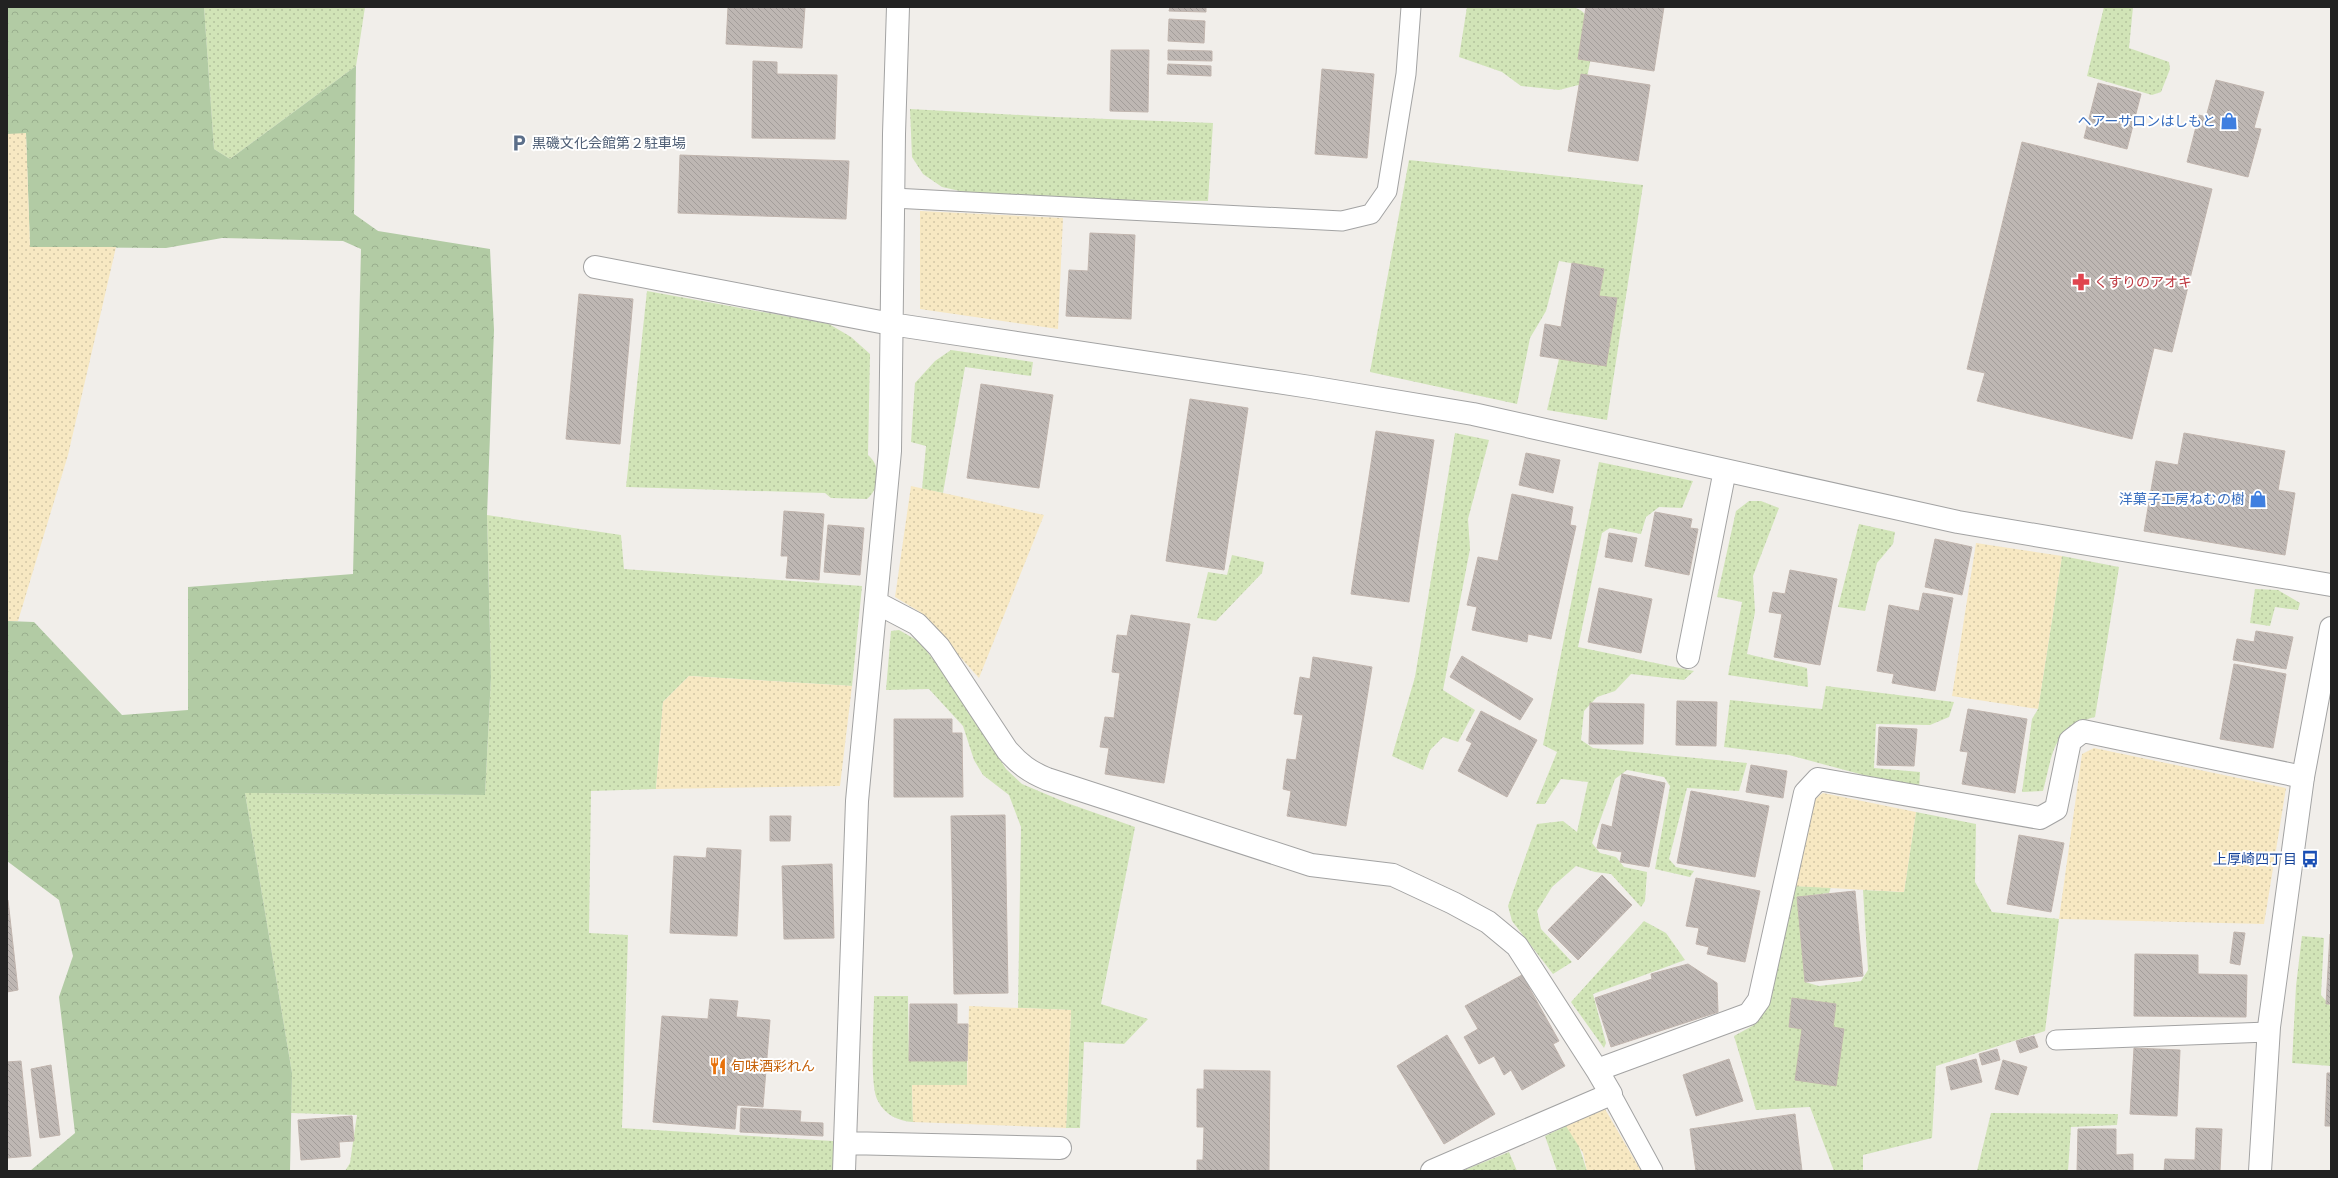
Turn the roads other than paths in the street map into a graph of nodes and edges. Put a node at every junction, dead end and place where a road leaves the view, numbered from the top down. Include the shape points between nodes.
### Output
1 (898, 7) edge
2 (1411, 7) edge
3 (893, 198) junction
4 (595, 267) dead end
5 (892, 324) junction
6 (1725, 470) junction
7 (2331, 585) edge
8 (876, 603) junction
9 (2331, 628) edge
10 (1688, 656) dead end
11 (2303, 777) junction
12 (2268, 1032) junction
13 (2056, 1040) dead end
14 (1597, 1070) junction
15 (1611, 1094) junction
16 (845, 1143) junction
17 (1060, 1148) dead end
18 (844, 1171) edge
19 (1432, 1171) edge
20 (1653, 1171) edge
21 (2260, 1171) edge

1 - 3 street
2 - 3 lane via 1406,74 1386,191 1371,214 1342,221
3 - 5 street
4 - 5 street
5 - 6 street via 1473,414
5 - 8 street via 890,452
6 - 7 street via 1958,522
6 - 10 street
8 - 14 street via 917,624 939,647 1007,750 1028,771 1311,866 1393,875 1488,922 1517,946
8 - 16 street via 857,801
9 - 11 street
11 - 12 street
11 - 14 street via 2083,731 2070,741 2056,809 2040,818 1818,779 1805,793 1759,1000 1749,1014
12 - 13 lane
12 - 21 street
14 - 15 street
15 - 19 street
15 - 20 lane
16 - 17 street
16 - 18 street

